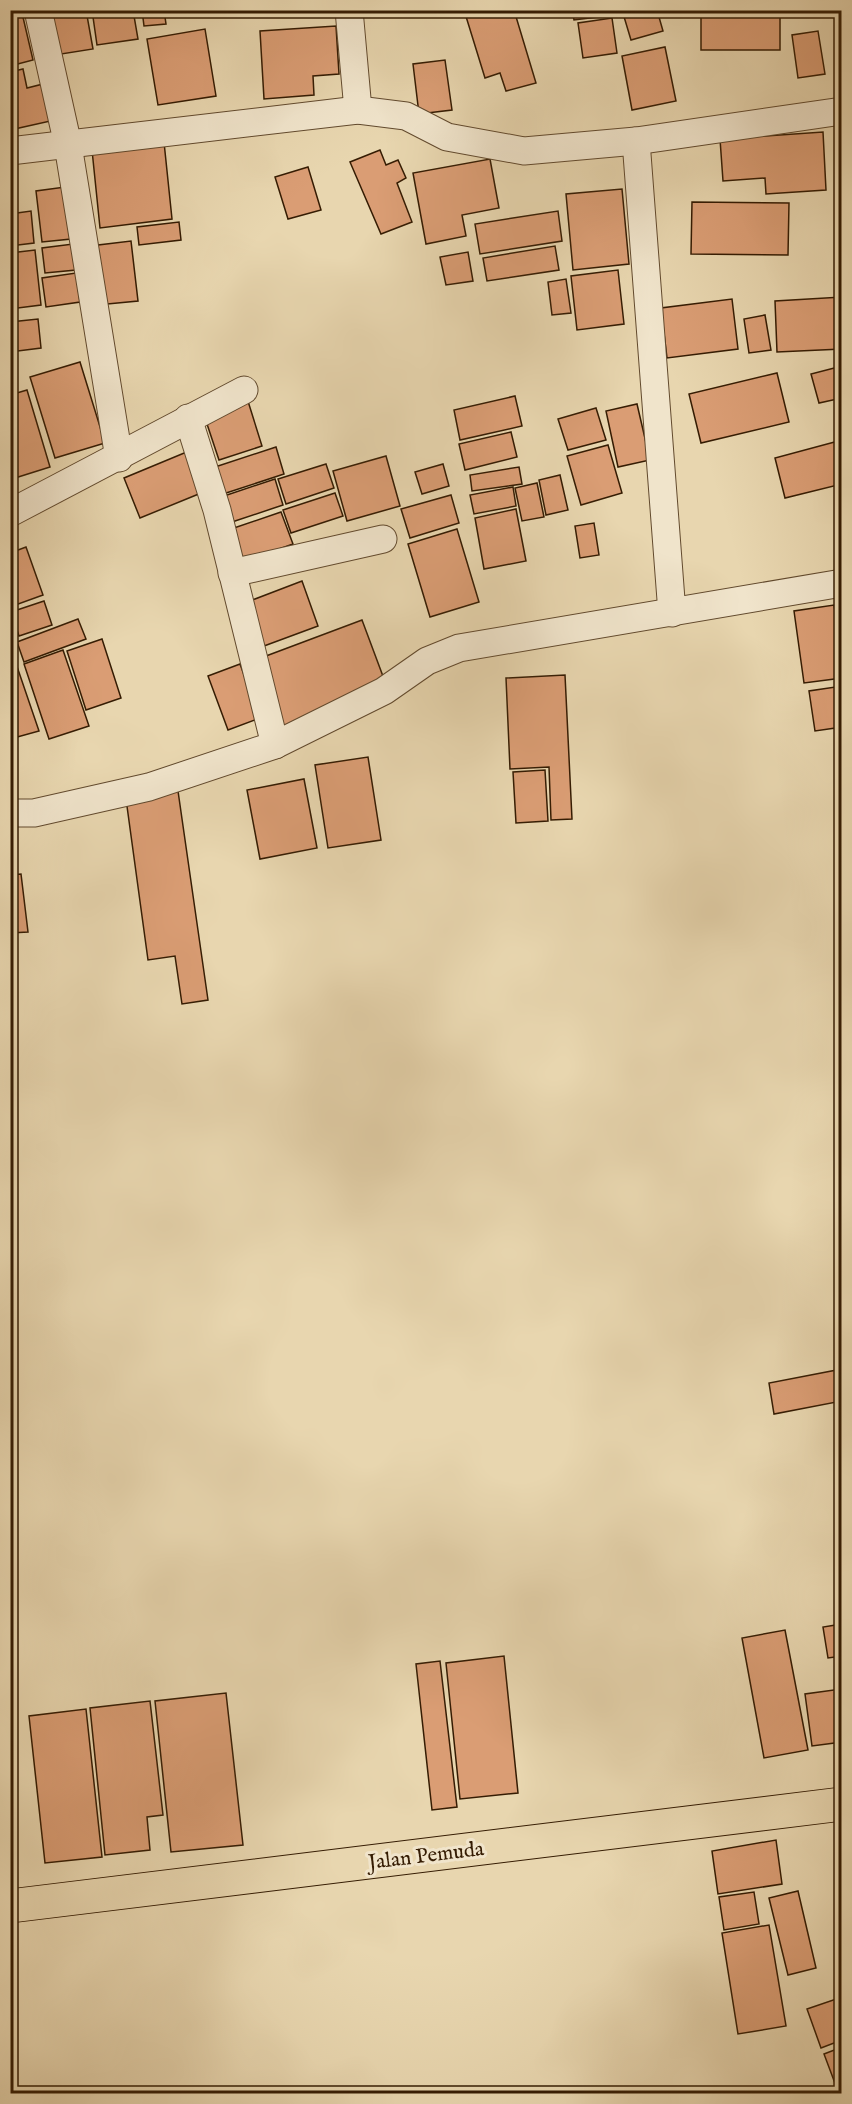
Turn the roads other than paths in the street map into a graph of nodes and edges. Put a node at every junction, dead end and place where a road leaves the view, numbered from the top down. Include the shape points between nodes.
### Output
1 (38, 10) edge
2 (349, 10) edge
3 (358, 110) junction
4 (842, 111) edge
5 (636, 141) junction
6 (68, 145) junction
7 (10, 151) edge
8 (244, 390) dead end
9 (188, 418) junction
10 (119, 458) junction
11 (10, 513) edge
12 (383, 539) dead end
13 (232, 573) junction
14 (842, 583) edge
15 (672, 613) junction
16 (275, 745) junction
17 (10, 813) edge
18 (842, 1804) edge
19 (10, 1906) edge

1 - 6 street
2 - 3 street
3 - 5 street via 406,116 447,137 525,151
3 - 6 street
4 - 5 street
5 - 15 street
6 - 7 street
6 - 10 street
8 - 9 street
9 - 10 street
9 - 13 street
10 - 11 street
12 - 13 street
13 - 16 street
14 - 15 street
15 - 16 street via 459,648 427,661 384,691
16 - 17 street via 149,787 34,813
18 - 19 main road, Jalan Pemuda

